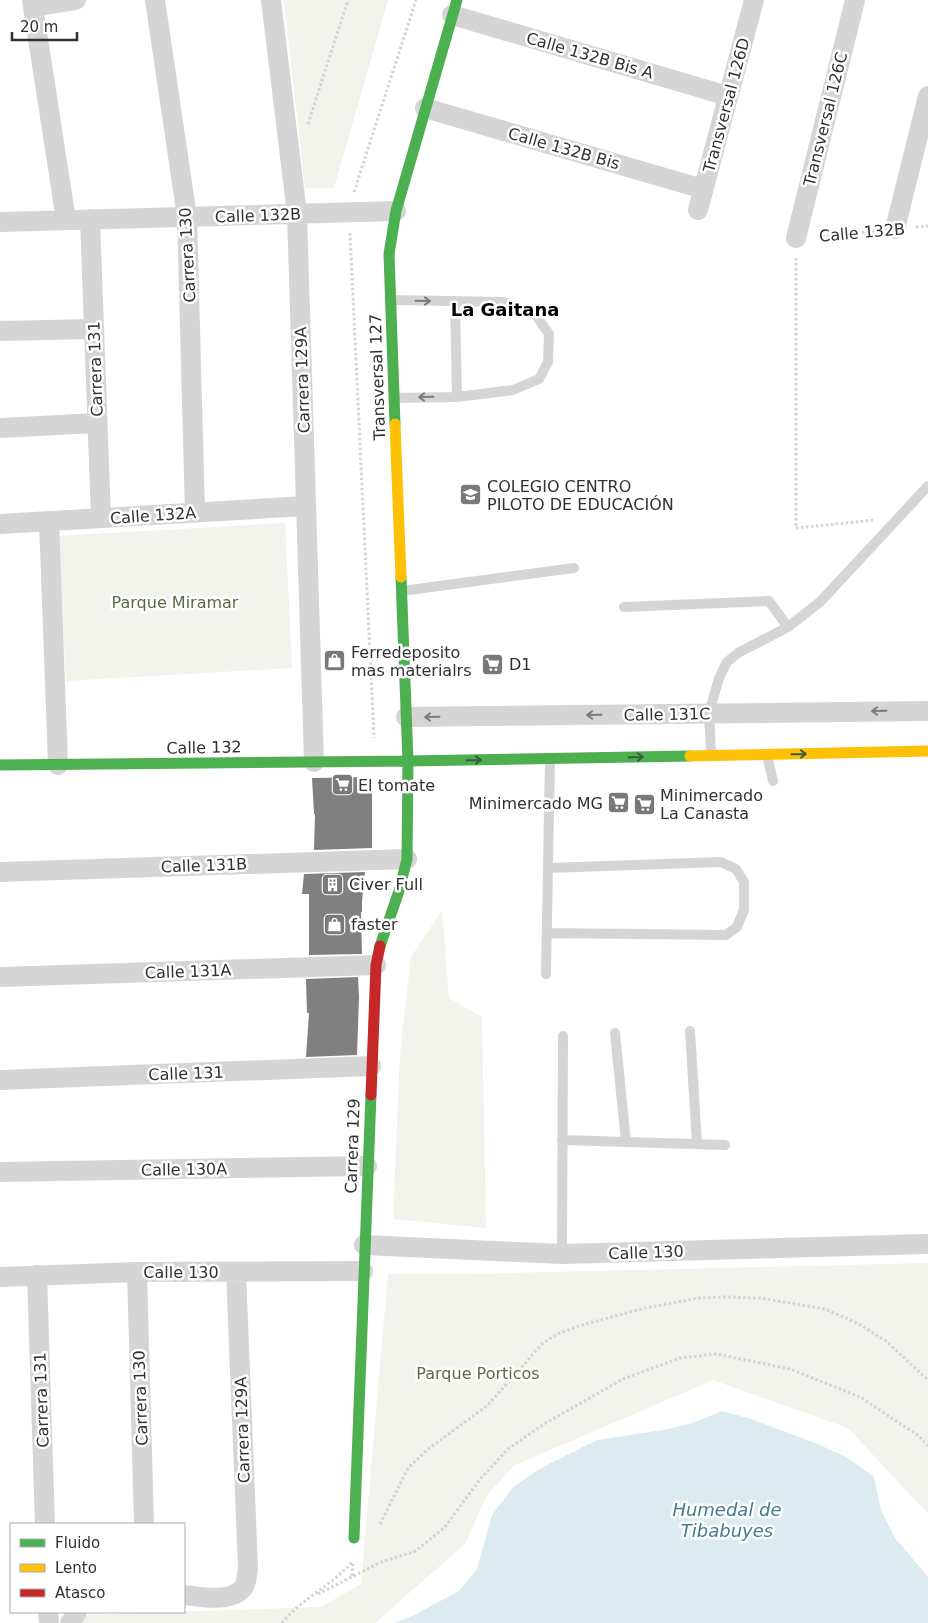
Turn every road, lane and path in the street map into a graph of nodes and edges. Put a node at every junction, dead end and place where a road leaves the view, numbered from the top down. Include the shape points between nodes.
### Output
1 (76, 0) edge
2 (154, 0) edge
3 (271, 0) edge
4 (348, 0) edge
5 (754, 0) edge
6 (855, 0) edge
7 (33, 4) edge
8 (454, 8) edge
9 (728, 96) junction
10 (928, 96) edge
11 (425, 108) junction
12 (307, 126) dead end
13 (703, 189) junction
14 (698, 210) dead end
15 (396, 211) junction
16 (297, 214) junction
17 (186, 217) junction
18 (90, 219) junction
19 (66, 220) junction
20 (0, 222) edge
21 (928, 226) edge
22 (895, 229) junction
23 (796, 238) junction
24 (390, 300) junction
25 (455, 301) junction
26 (94, 329) junction
27 (0, 331) edge
28 (457, 396) junction
29 (394, 398) junction
30 (97, 423) junction
31 (0, 428) edge
32 (928, 486) edge
33 (306, 506) junction
34 (195, 512) junction
35 (101, 518) junction
36 (898, 518) junction
37 (49, 521) junction
38 (0, 524) edge
39 (574, 568) dead end
40 (401, 591) junction
41 (624, 607) dead end
42 (788, 627) junction
43 (928, 711) edge
44 (709, 714) junction
45 (406, 717) junction
46 (928, 751) edge
47 (766, 754) junction
48 (711, 755) junction
49 (550, 758) junction
50 (408, 761) junction
51 (314, 762) junction
52 (0, 765) edge
53 (58, 765) junction
54 (773, 781) dead end
55 (407, 859) junction
56 (548, 868) junction
57 (0, 872) edge
58 (546, 933) junction
59 (376, 965) junction
60 (546, 974) dead end
61 (0, 978) edge
62 (690, 1031) dead end
63 (615, 1032) dead end
64 (563, 1036) dead end
65 (371, 1066) junction
66 (0, 1080) edge
67 (562, 1140) junction
68 (626, 1142) junction
69 (697, 1144) junction
70 (725, 1145) dead end
71 (367, 1166) junction
72 (0, 1172) edge
73 (928, 1244) edge
74 (364, 1245) junction
75 (562, 1254) junction
76 (363, 1271) junction
77 (136, 1272) junction
78 (236, 1272) junction
79 (38, 1275) junction
80 (0, 1277) edge
81 (928, 1380) edge
82 (928, 1446) edge
83 (45, 1523) edge
84 (144, 1523) edge
85 (377, 1529) dead end
86 (354, 1538) dead end
87 (358, 1556) dead end
88 (185, 1595) edge
89 (310, 1598) junction
90 (282, 1623) edge

1 - 7 street
2 - 17 street, Carrera 130
3 - 16 street, Carrera 129A
4 - 12 path
5 - 9 street, Transversal 126D
6 - 23 street, Transversal 126C
7 - 19 street
8 - 9 street, Calle 132B Bis A
8 - 11 street, Transversal 127
9 - 13 street, Transversal 126D
10 - 22 street
11 - 13 street, Calle 132B Bis
11 - 15 street, Transversal 127
13 - 14 street, Transversal 126D
15 - 16 street, Calle 132B
15 - 24 street, Transversal 127 via 389,254
16 - 17 street, Calle 132B
16 - 33 street, Carrera 129A
17 - 18 street, Calle 132B
17 - 34 street, Carrera 130
18 - 19 street, Calle 132B
18 - 26 street, Carrera 131
19 - 20 street, Calle 132B
21 - 22 path, Calle 132B
22 - 23 path, Calle 132B
23 - 36 path via 796,528
24 -> 25 lane
24 - 29 street, Transversal 127
25 - 28 lane
25 - 28 lane via 503,302 535,314 550,334 548,362 540,379 513,390
26 - 27 street
26 - 30 street, Carrera 131
28 -> 29 lane
29 - 40 street, Transversal 127
30 - 31 street
30 - 35 street, Carrera 131
32 - 36 lane
33 - 34 street, Calle 132A
33 - 51 street, Carrera 129A
34 - 35 street, Calle 132A
35 - 37 street, Calle 132A
36 - 42 lane via 820,602
37 - 38 street, Calle 132A
37 - 53 street
39 - 40 lane
40 - 45 street, Transversal 127
41 - 42 lane via 769,601
42 - 44 lane via 727,662
43 -> 44 street, Calle 131C
44 -> 45 street, Calle 131C
44 - 48 lane
45 - 50 street, Transversal 127
47 -> 46 street
47 - 48 street
47 - 54 lane
49 -> 48 street
50 -> 49 street
49 - 56 lane
50 - 51 street, Calle 132
50 - 55 street, Carrera 129
51 - 53 street, Calle 132
52 - 53 street, Calle 132
55 - 57 street, Calle 131B
55 - 59 street, Carrera 129
56 - 58 lane
56 - 58 lane via 721,862 736,869 744,882 744,910 737,927 726,935
58 - 60 lane
59 - 61 street, Calle 131A
59 - 65 street, Carrera 129
62 - 69 lane
63 - 68 lane
64 - 67 lane
65 - 66 street, Calle 131
65 - 71 street, Carrera 129
67 - 68 lane
67 - 75 lane
68 - 69 lane
69 - 70 lane
71 - 72 street, Calle 130A
71 - 74 street, Carrera 129
73 - 75 street, Calle 130
74 - 75 street, Calle 130
74 - 76 street, Carrera 129
76 - 78 street, Calle 130
76 - 86 street, Carrera 129
77 - 78 street, Calle 130
77 - 79 street, Calle 130
77 - 84 street, Carrera 130
78 - 88 street, Carrera 129A via 247,1580 244,1588 225,1597
79 - 80 street, Calle 130
79 - 83 street, Carrera 131
81 - 85 path via 886,1341 858,1324 825,1309 778,1301 725,1296 699,1298 582,1324 542,1344 488,1405 408,1468
82 - 89 path via 919,1436 860,1397 790,1369 716,1354 680,1358 623,1379 544,1424 508,1449 481,1478 444,1528 414,1552 381,1562
87 - 89 path via 344,1572
89 - 90 path

